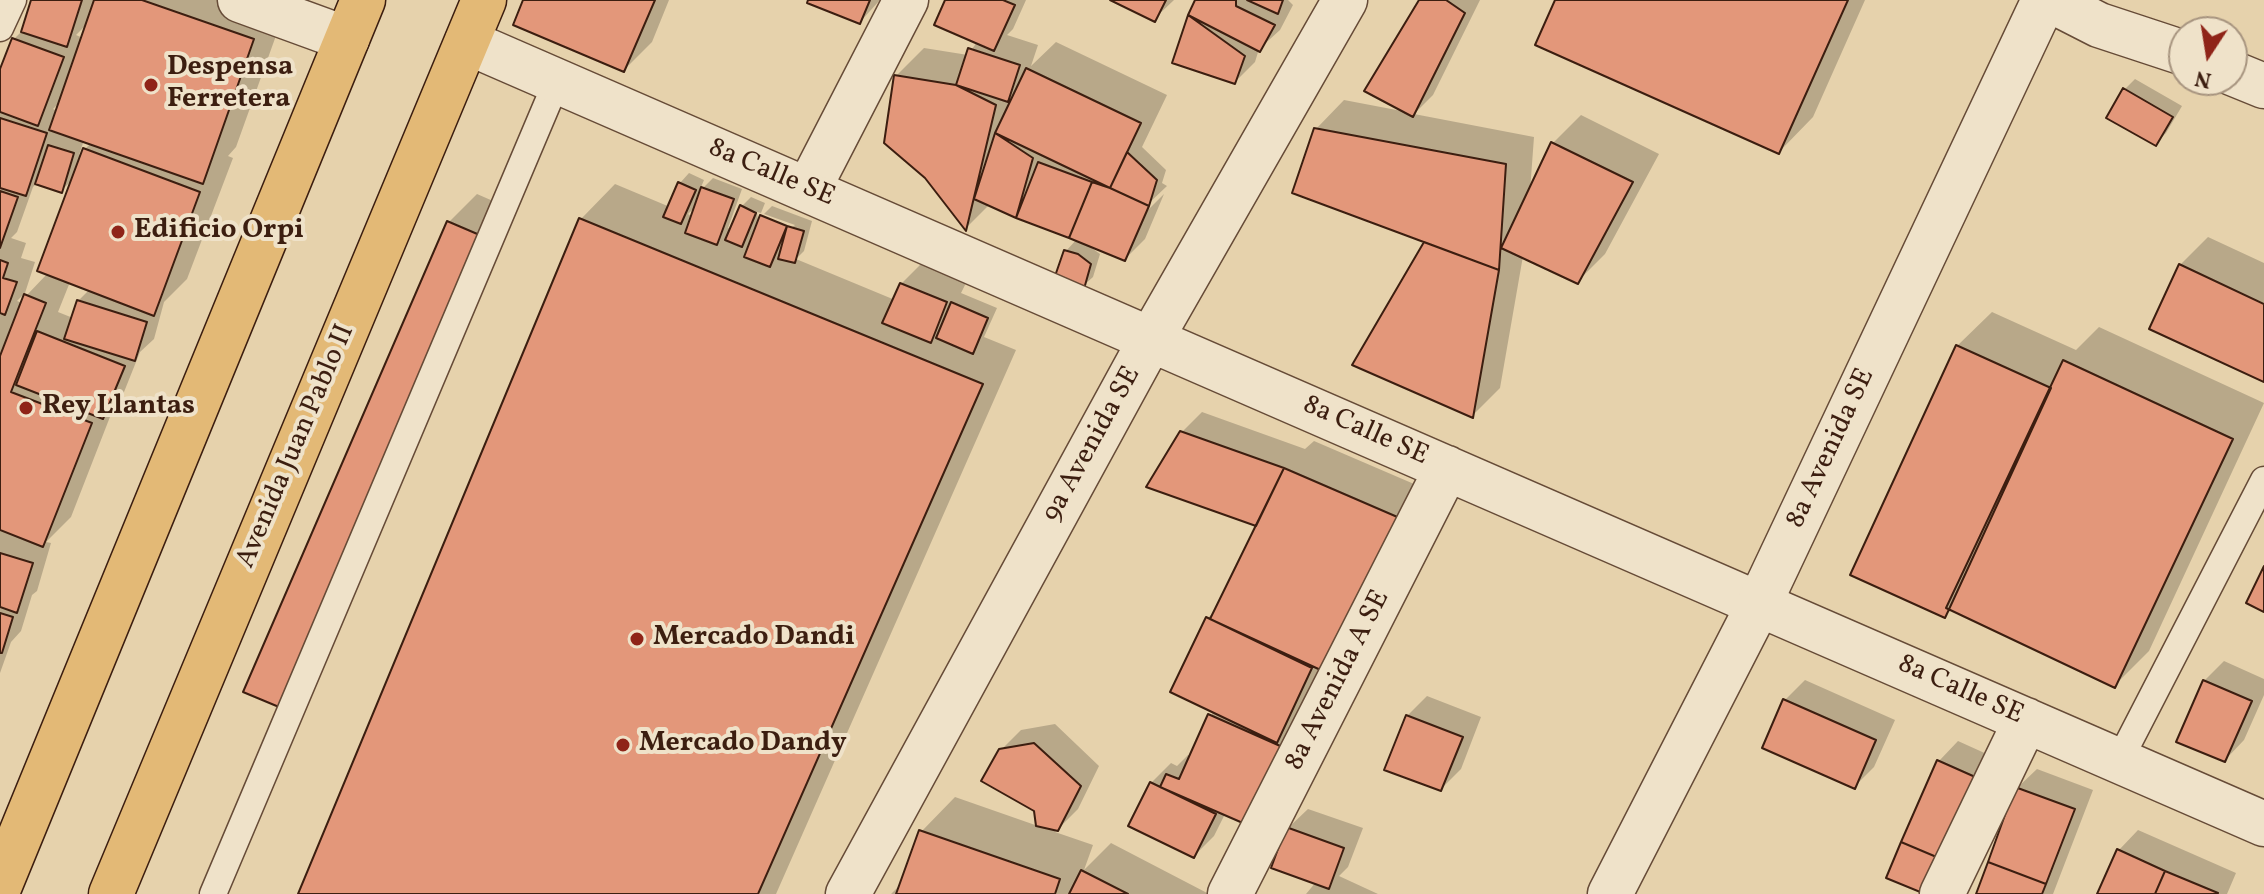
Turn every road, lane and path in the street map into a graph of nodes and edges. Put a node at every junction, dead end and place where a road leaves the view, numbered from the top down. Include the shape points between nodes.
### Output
1 (13, 0) edge
2 (240, 0) edge
3 (363, 0) edge
4 (484, 0) edge
5 (906, 0) edge
6 (1345, 0) edge
7 (2044, 0) edge
8 (2050, 0) edge
9 (0, 28) edge
10 (347, 39) junction
11 (467, 42) junction
12 (2168, 48) edge
13 (557, 81) junction
14 (808, 190) junction
15 (1151, 339) junction
16 (1447, 468) junction
17 (2264, 480) edge
18 (1759, 604) junction
19 (2026, 720) junction
20 (2119, 761) junction
21 (2264, 824) edge
22 (0, 885) edge
23 (111, 894) edge
24 (213, 894) edge
25 (848, 894) edge
26 (1230, 894) edge
27 (1610, 894) edge
28 (1942, 894) edge

1 - 9 lane
2 - 10 street
3 - 10 highway
4 - 11 highway, Avenida Juan Pablo II
5 - 14 street
6 - 15 street, 9a Avenida SE
7 - 18 street, 8a Avenida SE
8 - 12 street via 2099,25
10 - 22 highway
11 - 13 street, 8a Calle SE
11 - 23 highway, Avenida Juan Pablo II
13 - 14 street, 8a Calle SE
13 - 24 lane
14 - 15 street, 8a Calle SE
15 - 16 street, 8a Calle SE
15 - 25 street, 9a Avenida SE
16 - 18 street, 8a Calle SE
16 - 26 street, 8a Avenida A SE
17 - 20 lane
18 - 19 street, 8a Calle SE
18 - 27 street, 8a Avenida SE
19 - 20 street, 8a Calle SE
19 - 28 street
20 - 21 street, 8a Calle SE

